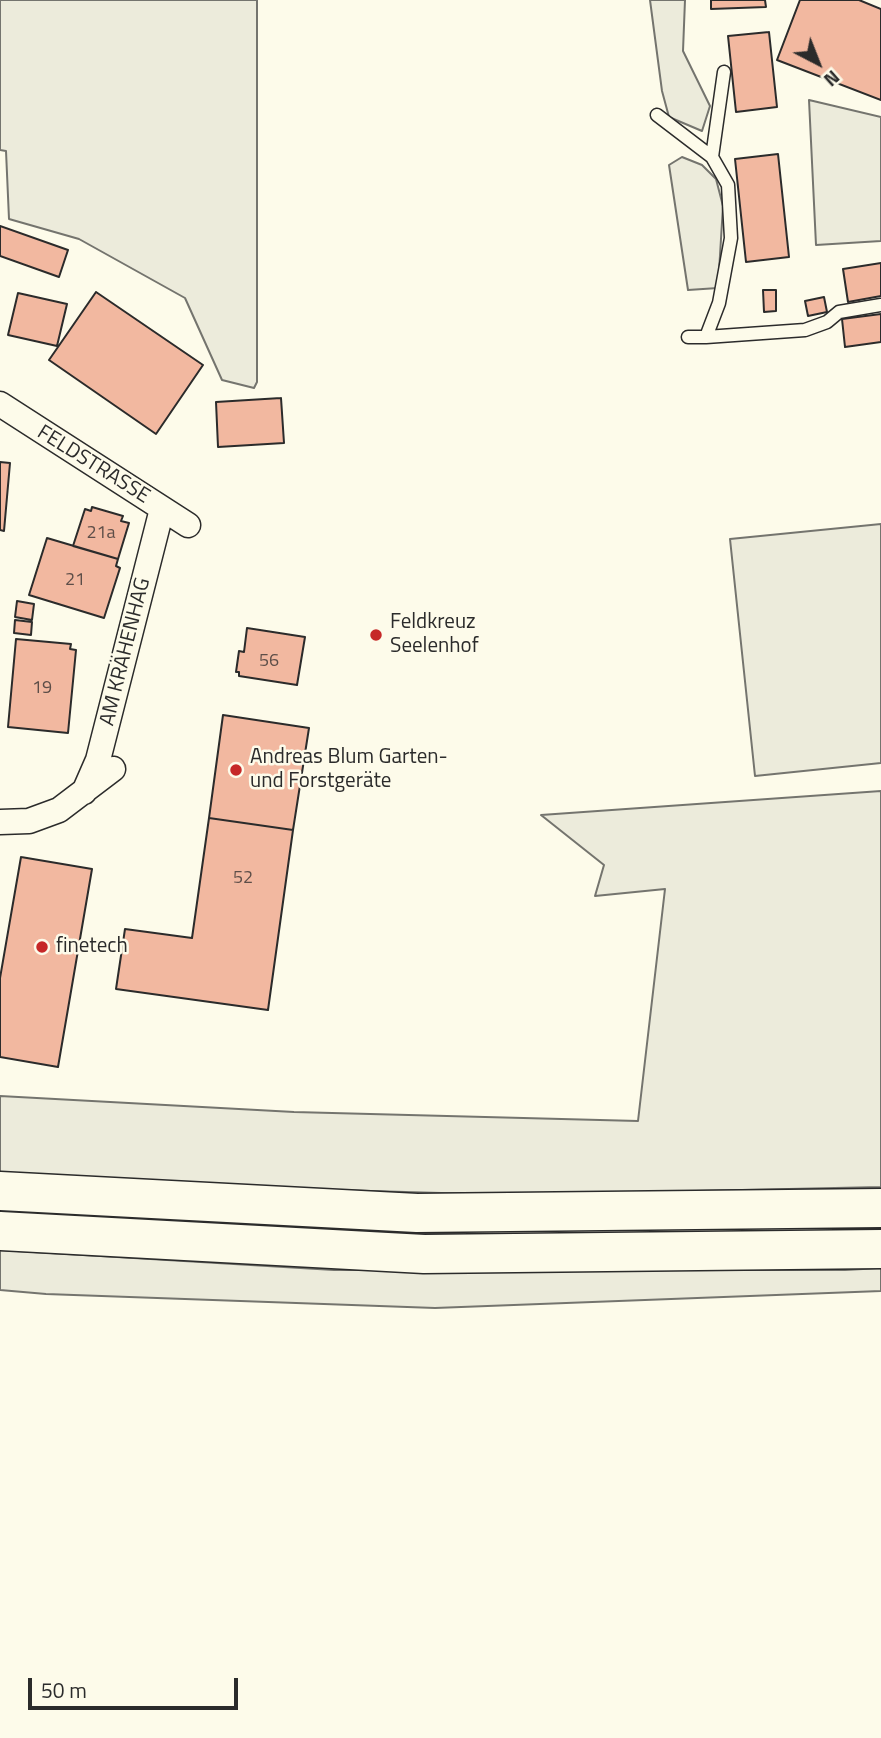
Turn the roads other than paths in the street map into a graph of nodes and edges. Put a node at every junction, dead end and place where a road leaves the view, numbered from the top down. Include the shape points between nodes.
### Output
1 (724, 72) dead end
2 (657, 115) dead end
3 (712, 157) junction
4 (881, 305) edge
5 (688, 337) dead end
6 (706, 337) junction
7 (0, 404) edge
8 (162, 509) junction
9 (188, 525) dead end
10 (113, 769) dead end
11 (84, 792) junction
12 (0, 822) edge
13 (0, 1191) edge
14 (881, 1208) edge
15 (0, 1231) edge
16 (881, 1249) edge

1 - 3 lane
2 - 3 lane
3 - 6 lane via 728,184 731,238 719,303
4 - 6 lane via 839,312 805,330
5 - 6 lane
7 - 8 street, FELDSTRASSE
8 - 9 street, FELDSTRASSE
8 - 11 street, AM KRÄHENHAG via 98,760
10 - 11 street
11 - 12 street via 59,810 29,821
13 - 14 highway via 417,1213
15 - 16 highway via 424,1254

